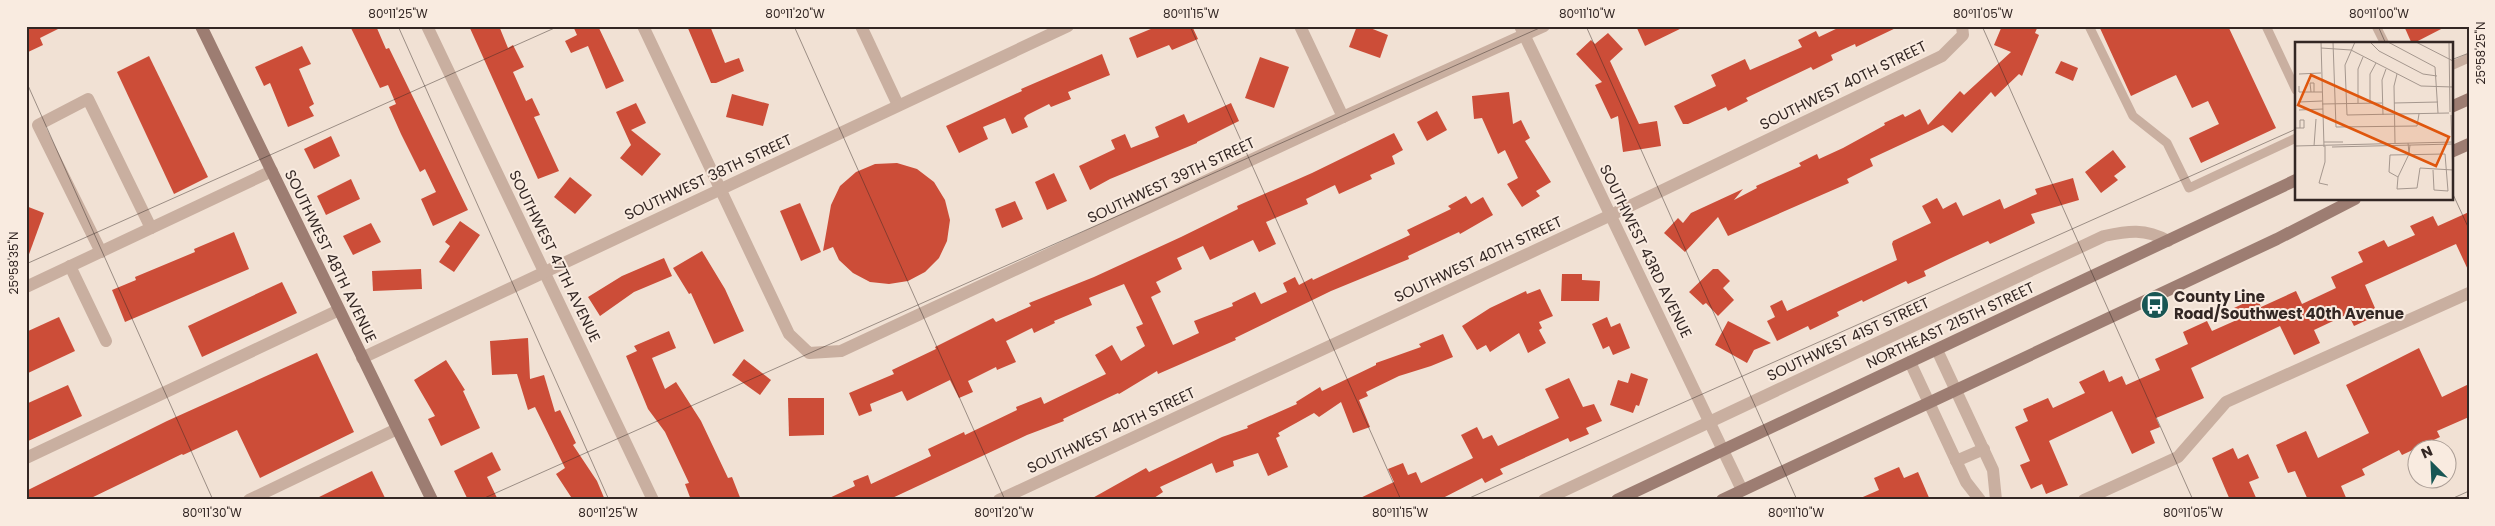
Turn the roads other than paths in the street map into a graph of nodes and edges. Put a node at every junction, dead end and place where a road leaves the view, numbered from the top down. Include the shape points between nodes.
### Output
1 (202, 26) edge
2 (427, 26) edge
3 (644, 26) edge
4 (862, 26) edge
5 (1068, 26) edge
6 (1300, 26) edge
7 (1544, 26) edge
8 (2089, 26) edge
9 (2266, 26) edge
10 (2376, 26) edge
11 (1522, 31) edge
12 (1963, 31) edge
13 (2384, 42) edge
14 (2469, 58) edge
15 (2452, 66) edge
16 (2295, 88) edge
17 (2469, 99) edge
18 (898, 105) junction
19 (2452, 106) edge
20 (1343, 117) junction
21 (2295, 138) edge
22 (2469, 144) edge
23 (2452, 152) edge
24 (272, 171) junction
25 (2295, 180) edge
26 (722, 188) junction
27 (2353, 200) edge
28 (1611, 215) junction
29 (151, 228) junction
30 (2168, 241) junction
31 (101, 252) junction
32 (70, 266) junction
33 (544, 271) junction
34 (28, 285) edge
35 (2469, 293) edge
36 (339, 310) junction
37 (106, 341) dead end
38 (1937, 350) junction
39 (362, 358) junction
40 (1910, 362) junction
41 (1957, 391) junction
42 (1929, 404) junction
43 (1710, 422) junction
44 (397, 429) junction
45 (1984, 449) junction
46 (1723, 450) junction
47 (26, 458) edge
48 (1956, 461) junction
49 (1742, 490) junction
50 (249, 500) edge
51 (432, 500) edge
52 (653, 500) edge
53 (998, 500) edge
54 (1544, 500) edge
55 (1617, 500) edge
56 (1722, 500) edge
57 (1980, 500) edge
58 (1996, 500) edge
59 (2084, 500) edge

1 - 24 street, SOUTHWEST 48TH AVENUE
2 - 33 street, SOUTHWEST 47TH AVENUE
3 - 26 street
4 - 18 street
5 - 18 street, SOUTHWEST 38TH STREET
6 - 20 street
7 - 11 street, SOUTHWEST 39TH STREET
8 - 21 lane via 2132,116 2167,143 2189,188
9 - 16 lane
10 - 13 lane
11 - 20 street, SOUTHWEST 39TH STREET
11 - 28 street, SOUTHWEST 43RD AVENUE
12 - 28 street, SOUTHWEST 40TH STREET via 1942,56
14 - 15 lane
17 - 19 street
18 - 26 street, SOUTHWEST 38TH STREET
20 - 26 street, SOUTHWEST 39TH STREET via 841,352 809,353 789,334
22 - 23 street
24 - 29 street
24 - 36 street, SOUTHWEST 48TH AVENUE
25 - 30 street, NORTHEAST 215TH STREET
26 - 33 street, SOUTHWEST 38TH STREET
27 - 41 street
28 - 43 street, SOUTHWEST 43RD AVENUE
28 - 53 street, SOUTHWEST 40TH STREET
29 - 31 street
29 - 31 street via 88,99 38,125
30 - 38 street, NORTHEAST 215TH STREET
30 - 43 street, SOUTHWEST 41ST STREET via 2134,230 2104,236
31 - 32 street
32 - 34 street
32 - 37 street
33 - 39 street, SOUTHWEST 38TH STREET
33 - 52 street, SOUTHWEST 47TH AVENUE
35 - 59 street via 2226,402 2178,457
36 - 39 street, SOUTHWEST 48TH AVENUE
36 - 47 street
38 - 40 street, NORTHEAST 215TH STREET
38 - 41 street
39 - 44 street, SOUTHWEST 48TH AVENUE
40 - 42 street
40 - 46 street, NORTHEAST 215TH STREET
41 - 42 street
41 - 45 street
42 - 48 street
42 - 49 street
43 - 46 street, SOUTHWEST 43RD AVENUE
43 - 54 street, SOUTHWEST 41ST STREET
44 - 50 street
44 - 51 street, SOUTHWEST 48TH AVENUE
45 - 48 street
45 - 58 street via 1993,470
46 - 49 street, SOUTHWEST 43RD AVENUE
46 - 55 street, NORTHEAST 215TH STREET
48 - 57 street
49 - 56 street

